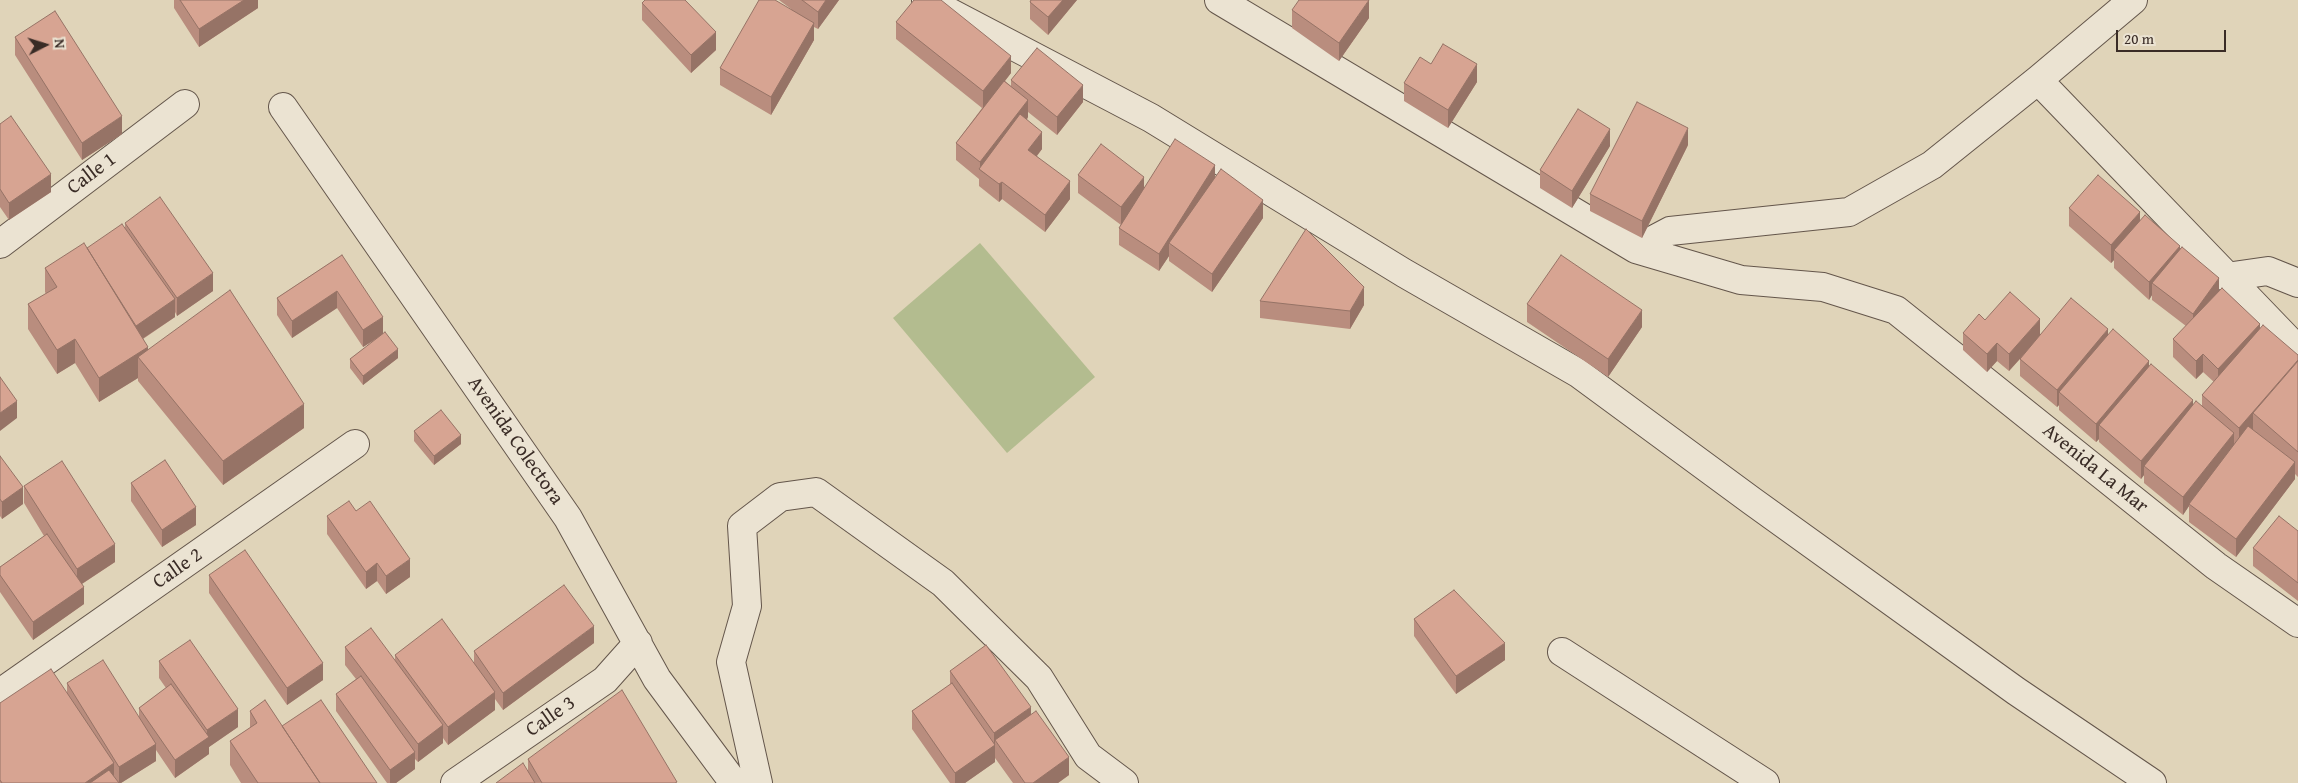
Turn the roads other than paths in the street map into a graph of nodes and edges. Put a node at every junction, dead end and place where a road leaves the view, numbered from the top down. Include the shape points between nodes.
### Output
1 (926, 0) edge
2 (1219, 0) edge
3 (2133, 0) edge
4 (2038, 80) junction
5 (185, 104) dead end
6 (283, 107) dead end
7 (0, 244) edge
8 (1636, 249) junction
9 (2226, 277) junction
10 (2298, 284) edge
11 (2298, 350) edge
12 (355, 444) dead end
13 (2298, 623) edge
14 (638, 643) junction
15 (1562, 652) dead end
16 (0, 693) edge
17 (455, 783) edge
18 (734, 783) edge
19 (758, 783) edge
20 (1124, 783) edge
21 (1765, 783) edge
22 (2152, 783) edge

1 - 22 street via 1151,118 1404,273 1578,374 2016,691
2 - 8 street
3 - 4 street
4 - 8 street via 1932,165 1849,212 1670,231
4 - 9 street
5 - 7 street, Calle 1
6 - 14 street, Avenida Colectora via 568,518
8 - 13 street, Avenida La Mar via 1741,280 1823,287 1896,310 2216,566
9 - 10 street via 2268,271
9 - 11 street
12 - 16 street, Calle 2
14 - 17 street, Calle 3 via 605,680
14 - 18 street, Avenida Colectora via 657,679
15 - 21 street
19 - 20 street via 731,662 746,606 742,526 780,497 816,492 943,583 1039,678 1088,756

